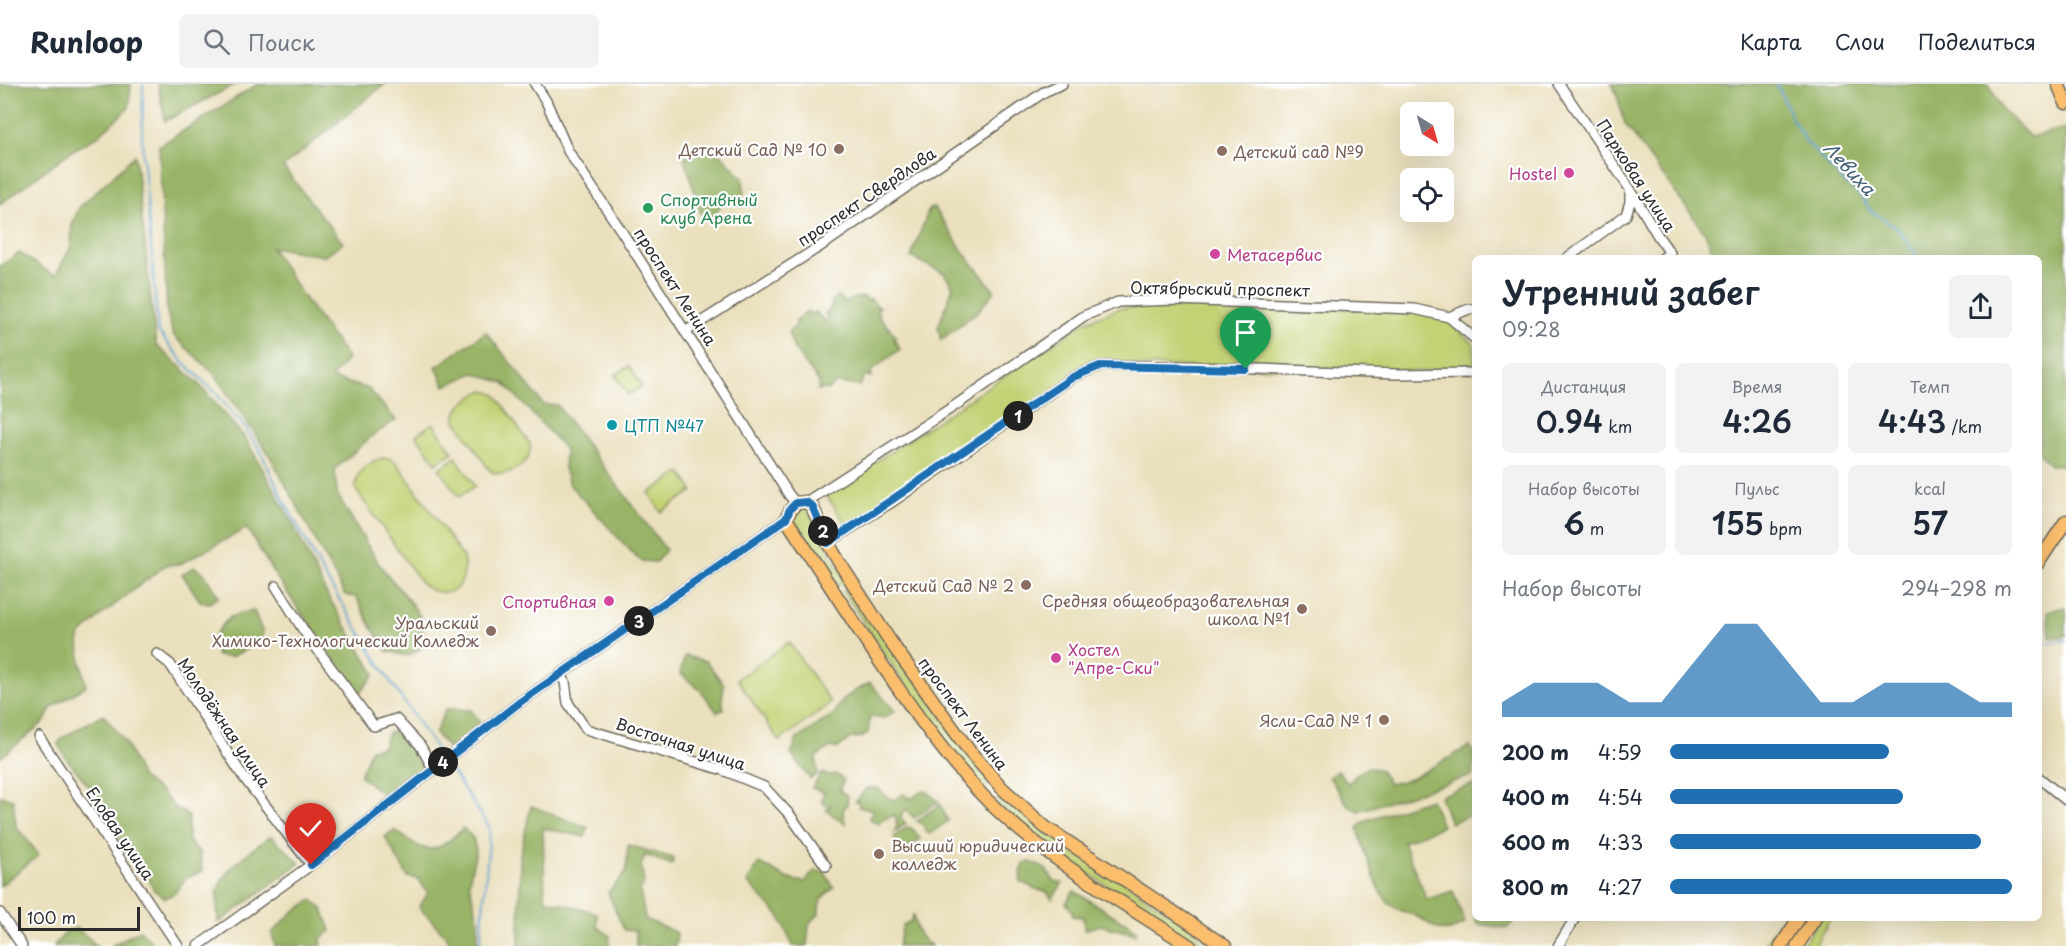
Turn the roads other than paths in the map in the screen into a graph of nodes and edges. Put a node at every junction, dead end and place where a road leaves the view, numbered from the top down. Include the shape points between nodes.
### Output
1 (535, 84) edge
2 (1062, 84) edge
3 (1559, 84) edge
4 (2058, 84) edge
5 (2066, 103) edge
6 (1630, 189) junction
7 (1571, 255) edge
8 (1667, 255) edge
9 (1472, 309) edge
10 (1449, 317) junction
11 (686, 332) junction
12 (1472, 336) edge
13 (1472, 373) edge
14 (801, 503) junction
15 (786, 519) junction
16 (2066, 522) edge
17 (828, 543) junction
18 (2042, 557) edge
19 (849, 579) junction
20 (276, 586) dead end
21 (834, 590) junction
22 (157, 654) dead end
23 (561, 674) junction
24 (39, 737) dead end
25 (434, 770) junction
26 (2042, 780) edge
27 (1002, 788) junction
28 (987, 800) junction
29 (2066, 800) edge
30 (311, 865) junction
31 (826, 866) dead end
32 (0, 913) edge
33 (1573, 921) edge
34 (1797, 921) edge
35 (1813, 921) edge
36 (1208, 941) edge
37 (22, 946) edge
38 (178, 946) edge
39 (198, 946) edge
40 (1190, 946) edge
41 (1225, 946) edge
42 (1558, 946) edge
43 (1781, 946) edge
44 (1797, 946) edge

1 - 11 street, проспект Ленина via 568,151
2 - 11 street, проспект Свердлова via 1044,92 832,238
3 - 6 street, Парковая улица
4 - 5 main road
6 - 7 street via 1626,215
6 - 8 street, Парковая улица
9 - 10 street
10 - 12 street
10 - 14 street, Октябрьский проспект via 1414,309 1176,300 1118,302 1084,316 956,405
11 - 14 street, проспект Ленина via 789,495
13 - 17 street via 1100,366 1073,377
14 - 15 main road via 790,509
14 - 17 main road, проспект Ленина via 812,506
15 - 21 main road
15 - 23 street
16 - 18 main road
17 - 19 main road, проспект Ленина
19 - 21 main road via 844,587
19 - 27 main road, проспект Ленина via 925,692
20 - 25 street via 374,726 396,719 420,745
21 - 28 main road via 908,702 954,764
22 - 30 street, Молодёжная улица via 170,664 256,795
23 - 25 street
23 - 31 street, Восточная улица via 567,703 586,729 723,770 764,787 790,815
24 - 38 street, Еловая улица
25 - 30 street
26 - 29 street
27 - 28 street
27 - 36 main road, проспект Ленина via 1045,827
28 - 40 main road via 1060,861
30 - 39 street
32 - 37 street
33 - 42 street
34 - 43 main road
35 - 44 main road
36 - 41 main road, проспект Ленина

